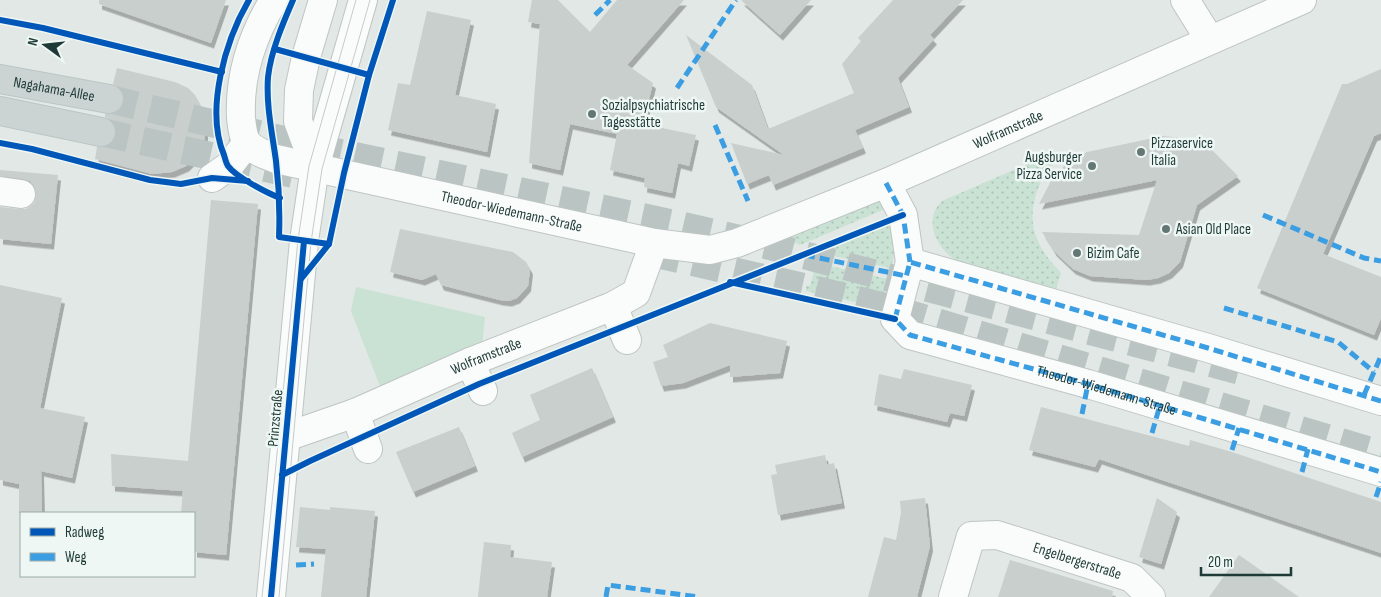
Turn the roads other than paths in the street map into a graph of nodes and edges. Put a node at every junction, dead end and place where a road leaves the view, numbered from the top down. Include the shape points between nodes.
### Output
1 (274, 0) edge
2 (323, 0) edge
3 (362, 0) edge
4 (1185, 0) edge
5 (1302, 0) edge
6 (1210, 40) junction
7 (0, 78) edge
8 (109, 99) tunnel mouth
9 (0, 111) edge
10 (101, 132) tunnel mouth
11 (247, 143) junction
12 (315, 167) junction
13 (212, 178) dead end
14 (886, 183) junction
15 (654, 243) junction
16 (710, 250) joint
17 (910, 262) junction
18 (613, 306) junction
19 (628, 340) dead end
20 (470, 362) junction
21 (483, 392) dead end
22 (1381, 401) edge
23 (355, 413) junction
24 (286, 437) junction
25 (368, 449) dead end
26 (1381, 472) edge
27 (271, 597) edge
28 (953, 597) edge
29 (1151, 597) edge

1 - 11 street via 264,16 245,69 241,111
2 - 12 street, Prinzstraße via 306,57 298,121
3 - 12 street
4 - 6 street
5 - 6 street, Wolframstraße
6 - 14 street, Wolframstraße
7 - 8 main road, Nagahama-Allee
9 - 10 main road
11 - 12 street, Theodor-Wiedemann-Straße via 276,159
11 - 13 street via 228,166
12 - 15 street, Theodor-Wiedemann-Straße
12 - 24 street, Prinzstraße via 304,241
14 - 16 street, Wolframstraße via 737,243
14 - 17 street, Theodor-Wiedemann-Straße via 903,215
15 - 16 street, Theodor-Wiedemann-Straße
15 - 18 street, Wolframstraße via 636,293
17 - 22 street
17 - 26 street, Theodor-Wiedemann-Straße via 895,319 910,335 1088,384
18 - 19 street
18 - 20 street, Wolframstraße
20 - 21 street
20 - 23 street, Wolframstraße
23 - 24 street, Wolframstraße
23 - 25 street
24 - 27 street, Prinzstraße
28 - 29 street, Engelbergerstraße via 971,536 998,535 1132,578

